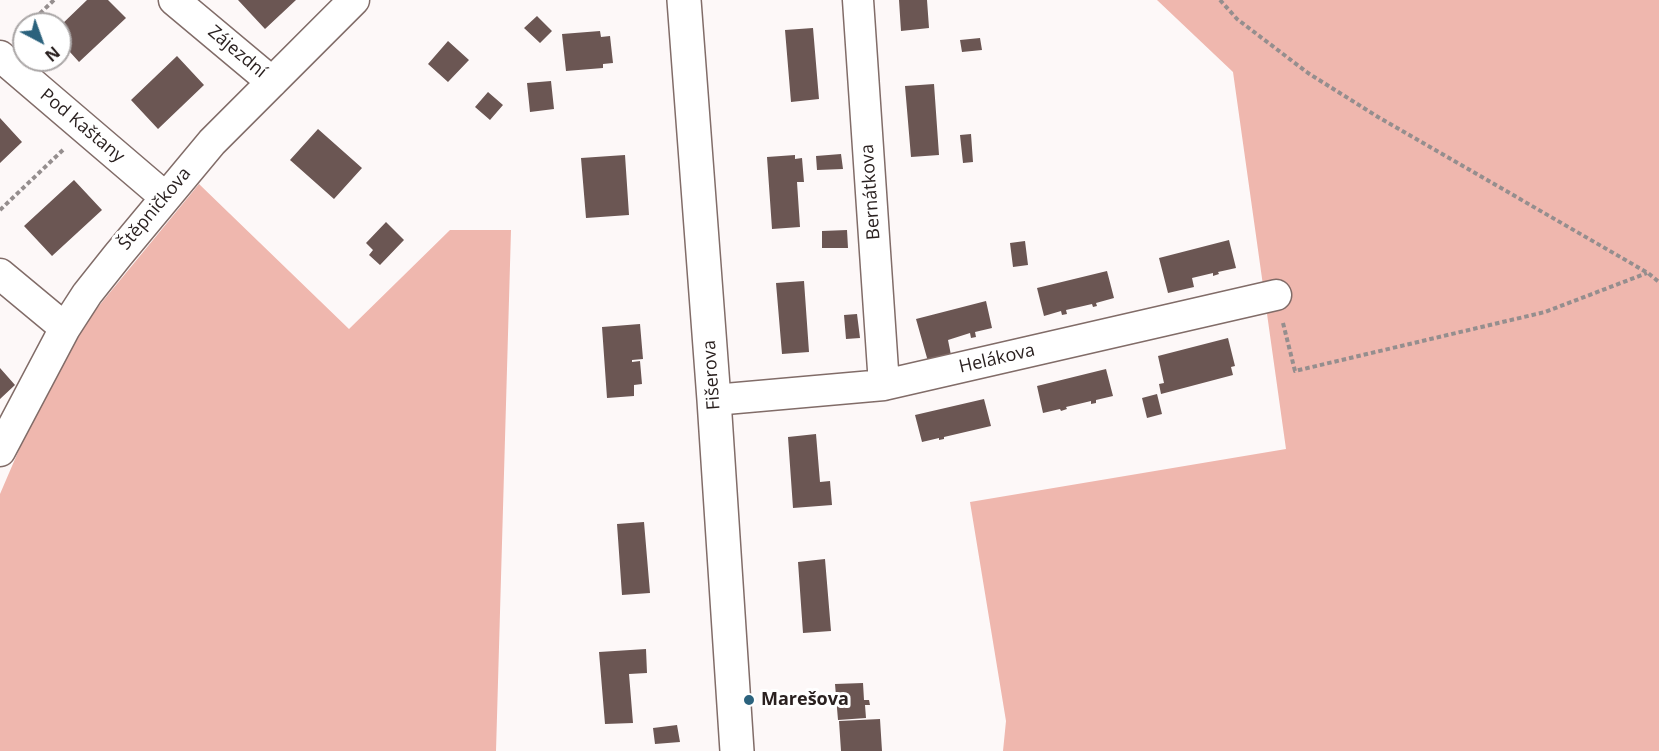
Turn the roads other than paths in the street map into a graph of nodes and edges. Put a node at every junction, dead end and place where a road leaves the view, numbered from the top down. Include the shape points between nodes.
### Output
1 (174, 0) edge
2 (354, 0) edge
3 (684, 0) edge
4 (858, 0) edge
5 (0, 56) edge
6 (272, 82) junction
7 (165, 197) junction
8 (0, 274) edge
9 (1276, 295) road end
10 (65, 328) junction
11 (885, 385) junction
12 (714, 400) junction
13 (0, 451) edge
14 (737, 751) edge

1 - 6 street, Zájezdní
2 - 6 street, Štěpničkova
3 - 12 street, Fišerova
4 - 11 street, Bernátkova
5 - 7 street, Pod Kaštany
6 - 7 street, Štěpničkova via 212,142
7 - 10 street, Štěpničkova via 87,294
8 - 10 street
9 - 11 street, Helákova
10 - 13 street, Štěpničkova
11 - 12 street, Helákova
12 - 14 street, Fišerova

